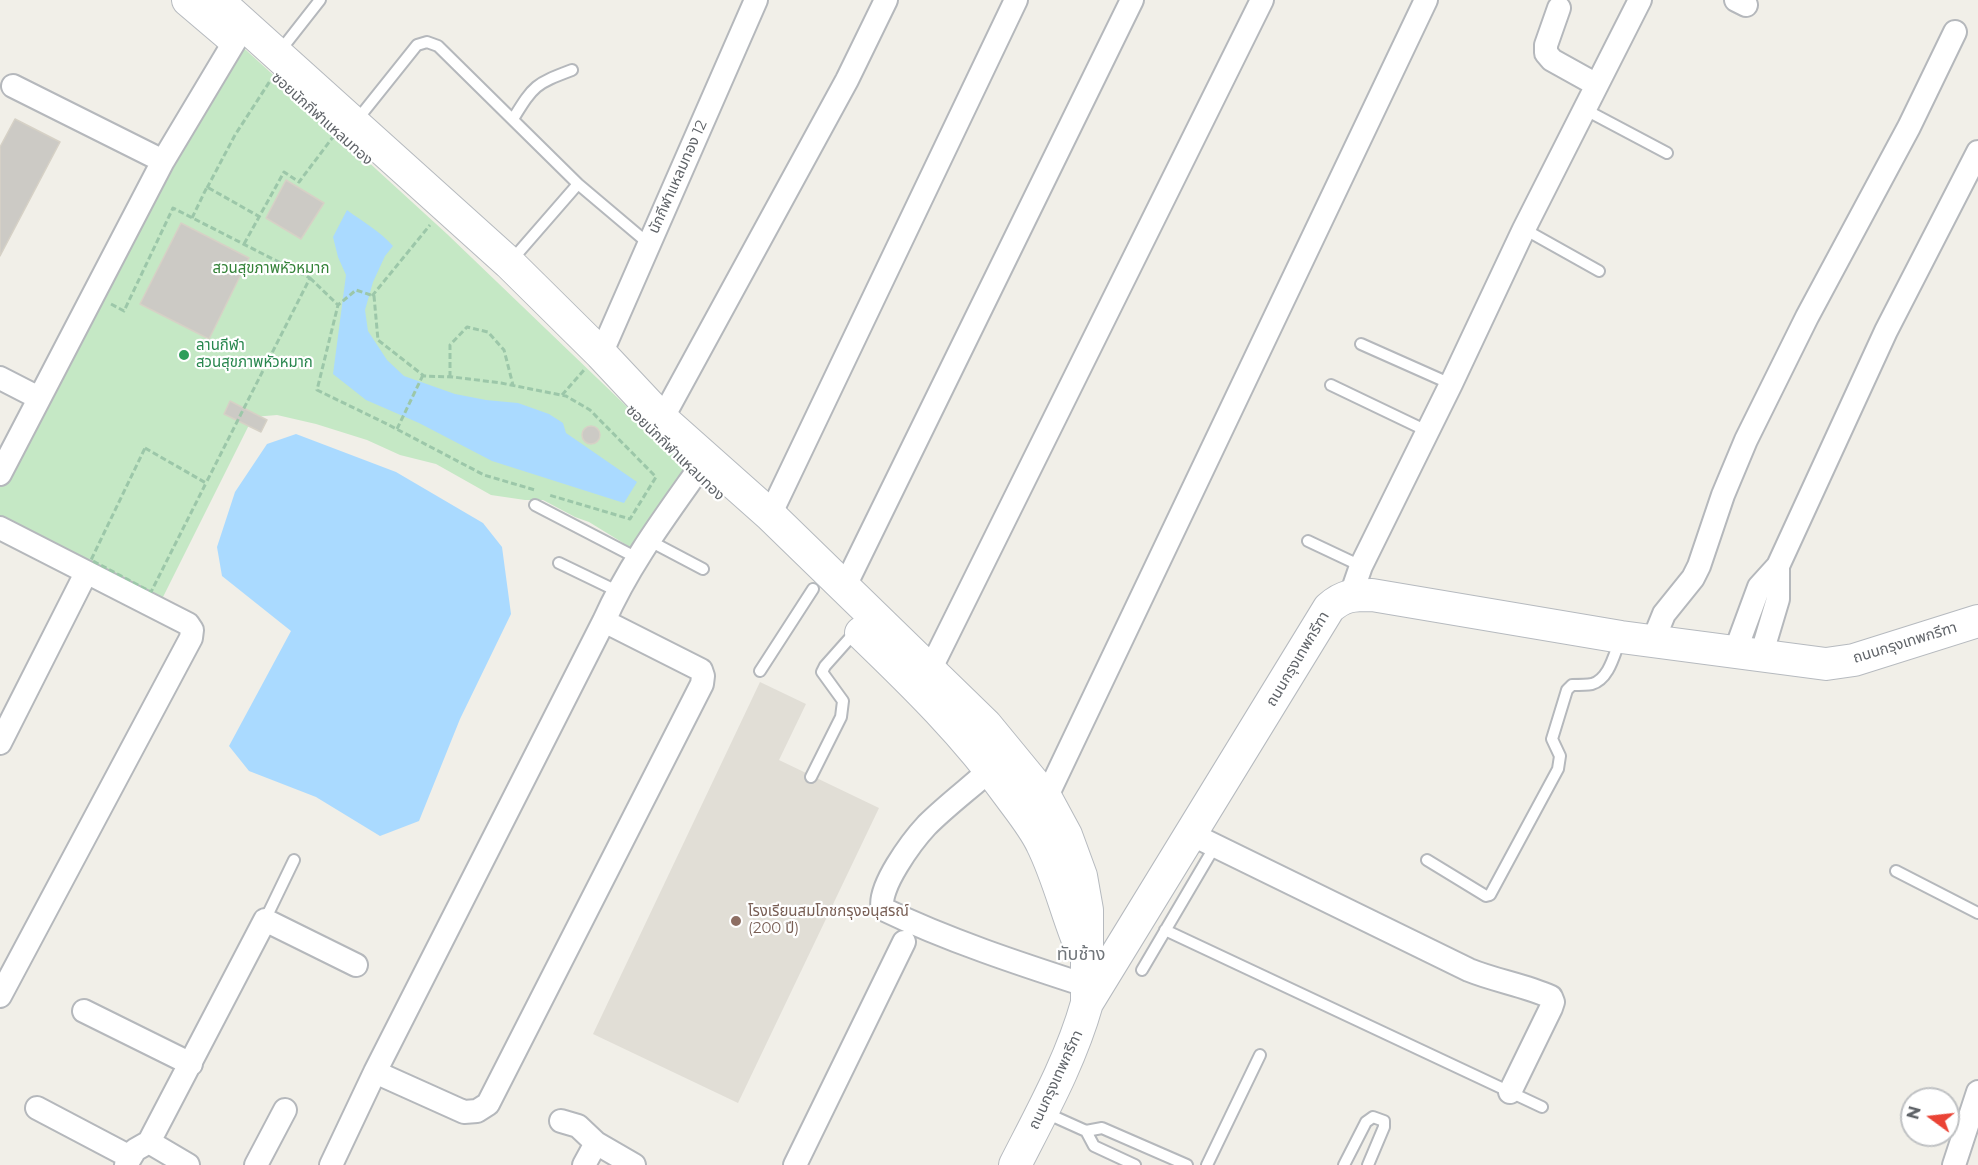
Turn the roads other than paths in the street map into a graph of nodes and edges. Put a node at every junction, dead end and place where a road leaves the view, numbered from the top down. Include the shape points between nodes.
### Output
1 (188, 0) edge
2 (216, 0) edge
3 (320, 0) edge
4 (756, 0) edge
5 (886, 0) edge
6 (1016, 0) edge
7 (1132, 0) edge
8 (1262, 0) edge
9 (1426, 0) edge
10 (1640, 0) edge
11 (1558, 8) dead end
12 (240, 32) junction
13 (1955, 32) dead end
14 (276, 64) junction
15 (572, 70) dead end
16 (1597, 85) junction
17 (13, 86) dead end
18 (1584, 108) junction
19 (513, 119) junction
20 (346, 128) junction
21 (1978, 152) edge
22 (1667, 153) dead end
23 (163, 161) junction
24 (578, 184) junction
25 (1524, 229) junction
26 (649, 244) junction
27 (509, 263) junction
28 (1599, 271) dead end
29 (1361, 344) dead end
30 (594, 361) junction
31 (0, 378) edge
32 (1451, 384) junction
33 (1331, 385) dead end
34 (39, 398) junction
35 (662, 419) junction
36 (1427, 431) junction
37 (696, 473) junction
38 (0, 474) edge
39 (536, 506) dead end
40 (770, 515) junction
41 (0, 528) edge
42 (1308, 541) dead end
43 (642, 549) junction
44 (559, 563) dead end
45 (1361, 566) junction
46 (703, 569) dead end
47 (86, 573) junction
48 (828, 589) junction
49 (617, 591) junction
50 (1351, 595) junction
51 (604, 621) junction
52 (1978, 621) edge
53 (857, 629) junction
54 (1621, 637) junction
55 (1653, 641) junction
56 (1748, 654) junction
57 (760, 671) dead end
58 (925, 680) junction
59 (0, 743) edge
60 (991, 769) junction
61 (811, 777) dead end
62 (1046, 798) junction
63 (1203, 840) junction
64 (294, 860) dead end
65 (1427, 860) dead end
66 (1896, 871) dead end
67 (1978, 913) edge
68 (266, 920) junction
69 (1166, 930) junction
70 (904, 942) dead end
71 (356, 965) dead end
72 (1142, 970) dead end
73 (5, 972) edge
74 (1088, 984) junction
75 (0, 996) edge
76 (84, 1011) dead end
77 (1260, 1055) dead end
78 (191, 1064) junction
79 (375, 1072) junction
80 (1510, 1092) junction
81 (1978, 1092) edge
82 (1542, 1107) dead end
83 (37, 1108) dead end
84 (285, 1110) dead end
85 (1042, 1111) junction
86 (561, 1121) dead end
87 (1086, 1131) junction
88 (149, 1142) junction
89 (596, 1143) junction
90 (128, 1161) edge
91 (188, 1165) edge
92 (256, 1165) edge
93 (331, 1165) edge
94 (584, 1165) edge
95 (634, 1165) edge
96 (795, 1165) edge
97 (1015, 1165) edge
98 (1136, 1165) edge
99 (1187, 1165) edge
100 (1207, 1165) edge
101 (1344, 1165) edge
102 (1368, 1165) edge
103 (1954, 1165) edge

1 - 12 street, ซอยนักกีฬาแหลมทอง
2 - 12 street, ซอยนักกีฬาแหลมทอง
3 - 14 lane
4 - 26 street, นักกีฬาแหลมทอง 12
5 - 35 street via 847,80
6 - 40 street
7 - 48 street
8 - 58 street
9 - 62 street
10 - 16 street
11 - 16 street via 1546,53
12 - 14 street, ซอยนักกีฬาแหลมทอง
12 - 23 street
13 - 55 street via 1746,440 1699,566 1664,614
14 - 20 street, ซอยนักกีฬาแหลมทอง
15 - 19 lane via 534,87
16 - 18 street
17 - 23 street
18 - 22 lane
18 - 25 street
19 - 20 lane via 452,58 427,42 417,45
19 - 24 lane
20 - 27 street, ซอยนักกีฬาแหลมทอง
20 - 30 street, ซอยนักกีฬาแหลมทอง via 433,222
21 - 56 street via 1886,331 1778,566 1778,599
23 - 34 street
24 - 26 lane
24 - 27 lane
25 - 28 lane
25 - 32 street
26 - 30 street, นักกีฬาแหลมทอง 12
27 - 30 street, ซอยนักกีฬาแหลมทอง
29 - 32 lane
30 - 35 street, ซอยนักกีฬาแหลมทอง
30 - 37 street, ซอยนักกีฬาแหลมทอง
31 - 34 street
32 - 36 street
33 - 36 lane
34 - 38 street
35 - 40 street, ซอยนักกีฬาแหลมทอง
36 - 45 street
37 - 43 street
37 - 48 street, ซอยนักกีฬาแหลมทอง
39 - 43 lane
40 - 48 street, ซอยนักกีฬาแหลมทอง
41 - 47 street
42 - 45 lane
43 - 46 lane
43 - 49 street
44 - 49 lane
45 - 50 street
47 - 59 street
47 - 73 street via 188,624 191,638
48 - 53 street, ซอยนักกีฬาแหลมทอง
48 - 57 lane
48 - 58 street, ซอยนักกีฬาแหลมทอง
49 - 51 street
50 - 54 street, ถนนกรุงเทพกรีฑา via 1372,595
50 - 63 street, ถนนกรุงเทพกรีฑา via 1329,608
51 - 79 street
51 - 79 street via 701,670 702,684 488,1104 477,1112 464,1112
52 - 56 street, ถนนกรุงเทพกรีฑา via 1854,660 1826,664
53 - 58 street, ซอยนักกีฬาแหลมทอง
53 - 61 lane via 822,672 844,707
54 - 55 street, ถนนกรุงเทพกรีฑา
54 - 65 lane via 1602,679 1572,685 1567,690 1552,739 1560,756 1558,769 1490,895
55 - 56 street, ถนนกรุงเทพกรีฑา
58 - 60 street, ซอยนักกีฬาแหลมทอง via 957,730
58 - 62 street, ซอยนักกีฬาแหลมทอง via 986,725
60 - 74 street, ซอยนักกีฬาแหลมทอง via 1041,842 1076,936
60 - 74 street via 926,826 888,879 881,898 883,909 910,923
62 - 74 street, ซอยนักกีฬาแหลมทอง via 1066,835 1081,876 1088,910
63 - 69 lane
63 - 74 street, ถนนกรุงเทพกรีฑา
63 - 80 street via 1469,970 1551,997 1551,1008
64 - 68 lane
66 - 67 lane
68 - 71 street
68 - 78 street
69 - 72 lane
69 - 80 lane
70 - 96 street
73 - 75 street
74 - 85 street, ถนนกรุงเทพกรีฑา via 1079,1031
76 - 78 street
77 - 100 lane
78 - 88 street
79 - 93 street
80 - 82 lane
81 - 103 street
83 - 90 street
84 - 92 street
85 - 87 lane
85 - 97 street, ถนนกรุงเทพกรีฑา
86 - 89 street via 578,1126
87 - 98 lane via 1094,1146
87 - 99 lane via 1102,1128
88 - 90 street via 135,1150
88 - 91 street
89 - 94 street
89 - 95 street
101 - 102 lane via 1366,1122 1373,1117 1384,1121 1384,1126

